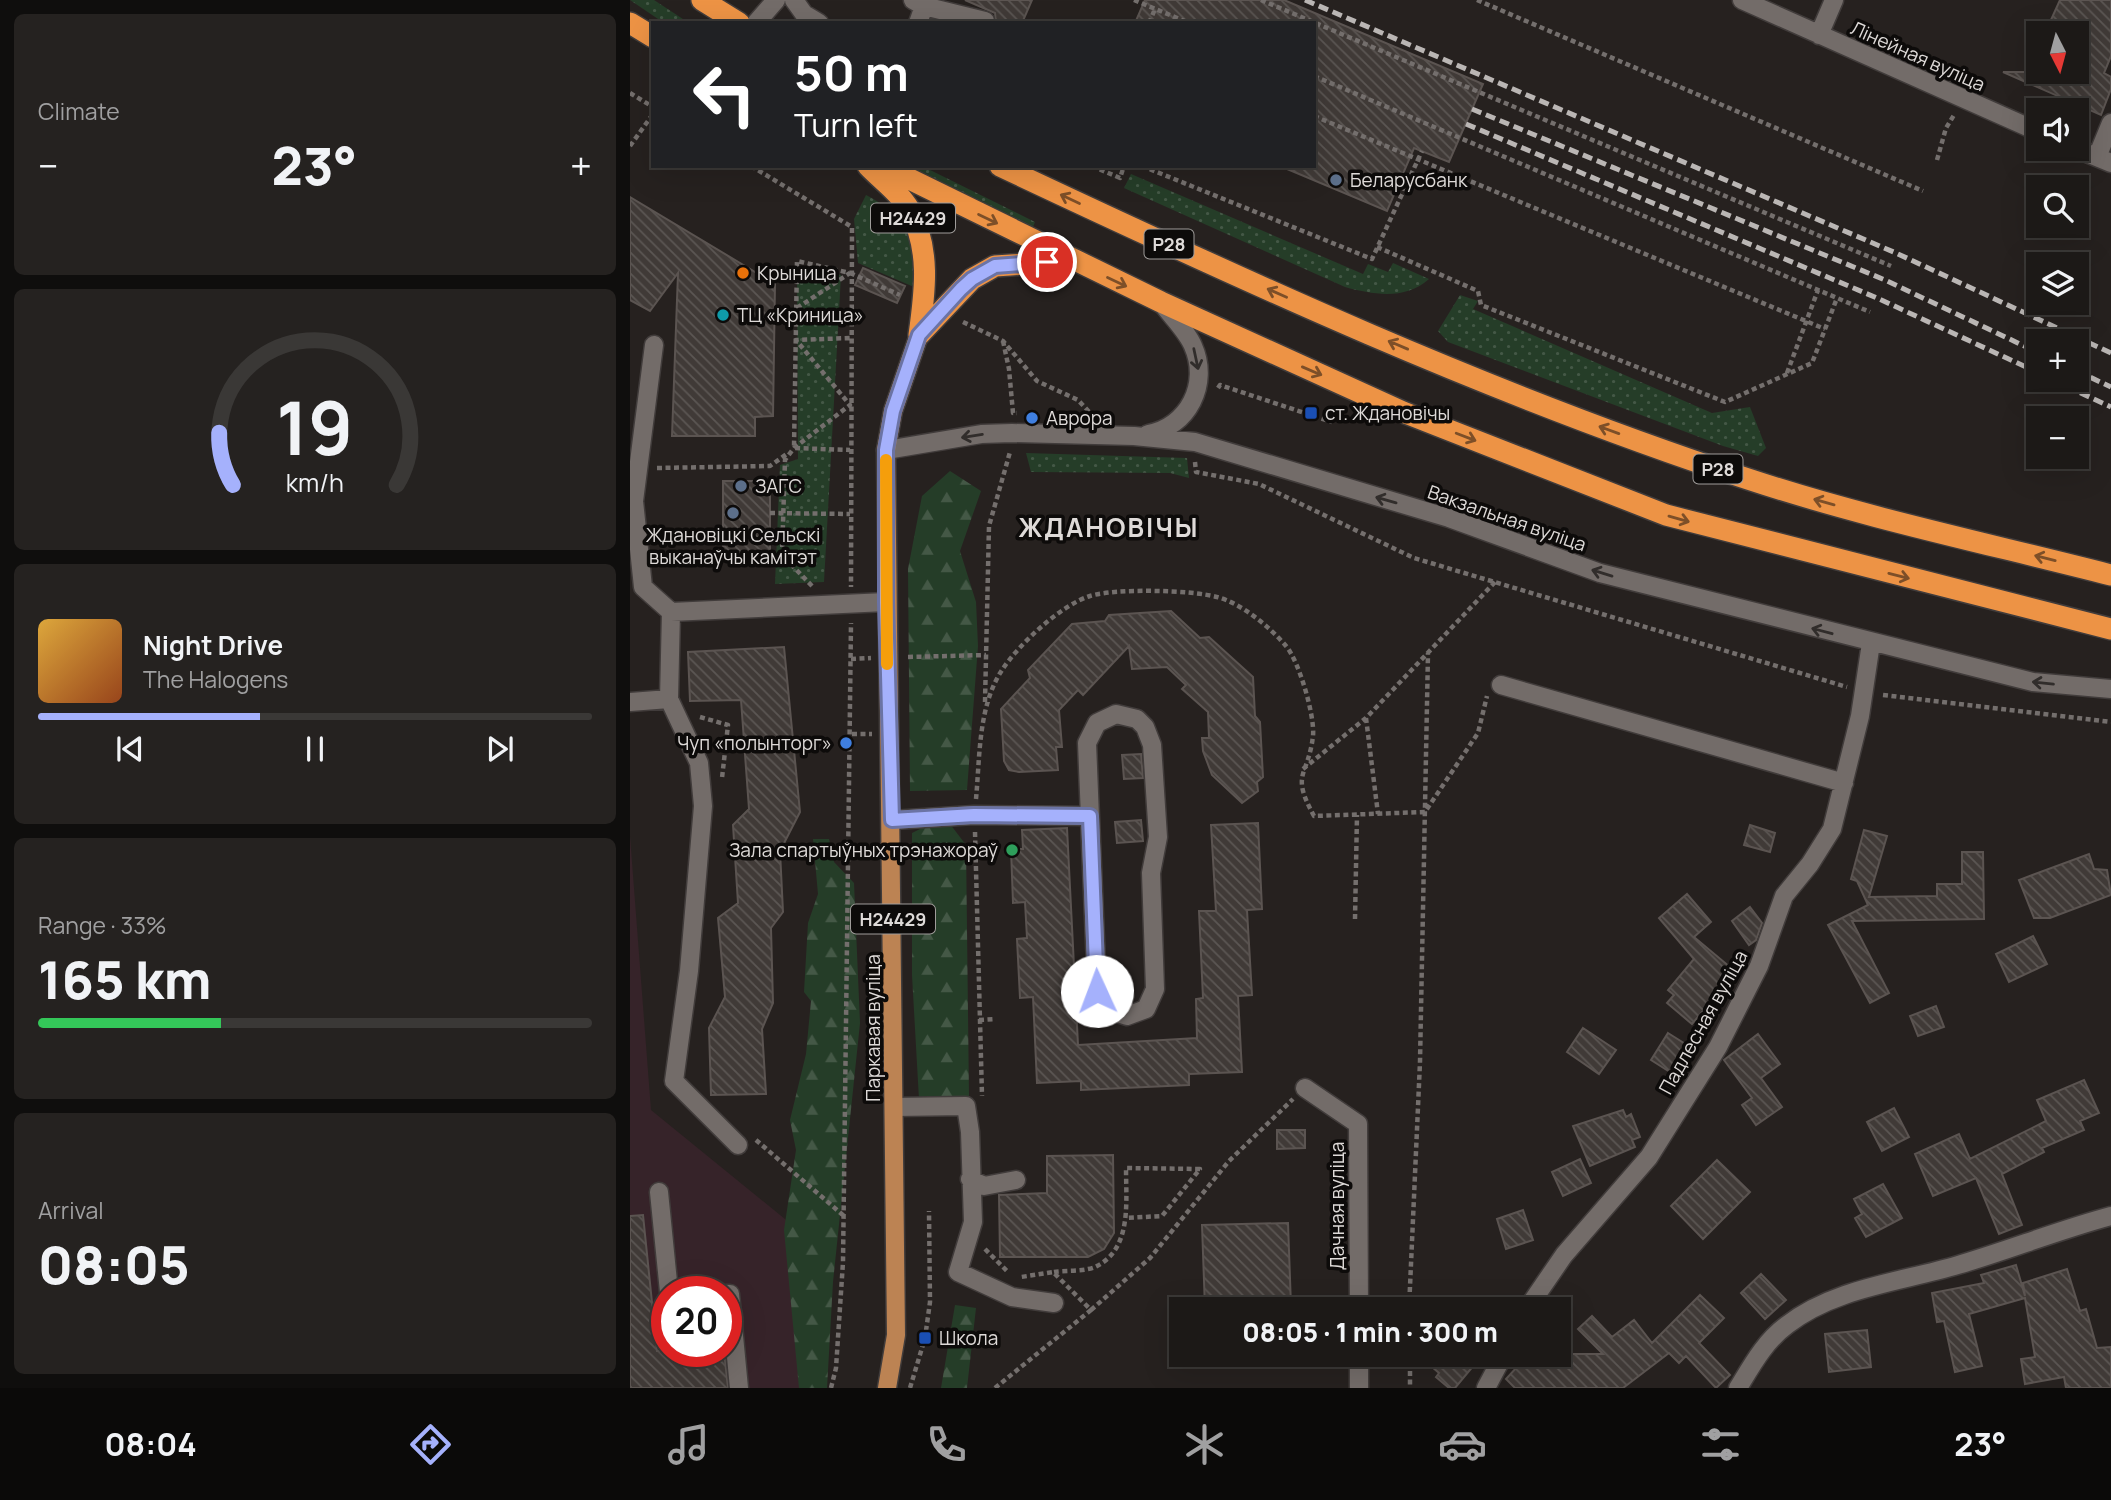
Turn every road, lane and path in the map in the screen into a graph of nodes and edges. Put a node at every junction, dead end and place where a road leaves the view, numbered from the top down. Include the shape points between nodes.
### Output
1 (702, 0) edge
2 (776, 0) edge
3 (794, 0) edge
4 (1134, 0) edge
5 (1261, 0) edge
6 (1477, 0) edge
7 (1742, 0) edge
8 (1834, 0) edge
9 (1155, 9) junction
10 (918, 10) edge
11 (735, 21) edge
12 (758, 21) edge
13 (816, 21) edge
14 (985, 21) dead end
15 (1150, 21) edge
16 (1184, 21) edge
17 (1311, 21) edge
18 (630, 23) edge
19 (1316, 23) edge
20 (1819, 35) junction
21 (651, 36) edge
22 (1316, 77) edge
23 (630, 93) edge
24 (1963, 100) junction
25 (651, 106) edge
26 (651, 117) edge
27 (1316, 117) edge
28 (2111, 123) edge
29 (2026, 127) edge
30 (630, 146) edge
31 (1422, 151) dead end
32 (1937, 160) dead end
33 (2104, 160) edge
34 (1417, 161) junction
35 (754, 168) edge
36 (870, 168) edge
37 (887, 168) edge
38 (1004, 168) edge
39 (1096, 168) edge
40 (1123, 168) edge
41 (1147, 168) edge
42 (1923, 191) dead end
43 (1377, 247) junction
44 (1073, 261) junction
45 (1891, 266) dead end
46 (850, 273) junction
47 (1818, 290) junction
48 (900, 295) dead end
49 (1837, 298) junction
50 (1161, 302) junction
51 (797, 308) junction
52 (1870, 312) dead end
53 (963, 322) dead end
54 (1805, 323) junction
55 (1825, 329) junction
56 (919, 335) junction
57 (850, 338) junction
58 (796, 340) junction
59 (1003, 341) junction
60 (654, 345) dead end
61 (1786, 374) junction
62 (1213, 396) dead end
63 (850, 405) junction
64 (1026, 414) dead end
65 (1084, 418) dead end
66 (1332, 422) dead end
67 (637, 430) edge
68 (1134, 436) junction
69 (1195, 442) junction
70 (794, 448) junction
71 (850, 450) junction
72 (886, 450) junction
73 (1009, 457) dead end
74 (641, 468) junction
75 (632, 499) edge
76 (770, 513) dead end
77 (783, 513) junction
78 (850, 514) junction
79 (2111, 575) edge
80 (1495, 582) junction
81 (815, 589) dead end
82 (839, 589) dead end
83 (851, 597) junction
84 (886, 602) junction
85 (671, 612) junction
86 (2111, 629) edge
87 (1871, 643) junction
88 (1428, 653) junction
89 (986, 655) junction
90 (887, 658) junction
91 (851, 659) junction
92 (1501, 685) joint
93 (2111, 689) edge
94 (1863, 692) junction
95 (669, 699) junction
96 (630, 702) edge
97 (985, 707) dead end
98 (696, 714) dead end
99 (1366, 718) junction
100 (2111, 722) edge
101 (1303, 769) dead end
102 (722, 780) dead end
103 (1844, 783) junction
104 (1425, 812) junction
105 (1357, 815) dead end
106 (1090, 816) junction
107 (892, 820) junction
108 (1355, 919) dead end
109 (996, 1019) dead end
110 (979, 1020) dead end
111 (1305, 1088) joint
112 (894, 1107) junction
113 (744, 1140) joint
114 (970, 1179) junction
115 (1016, 1180) dead end
116 (659, 1192) dead end
117 (929, 1211) dead end
118 (844, 1216) junction
119 (2111, 1216) edge
120 (1126, 1218) junction
121 (1053, 1272) dead end
122 (667, 1276) edge
123 (1359, 1297) edge
124 (1410, 1297) edge
125 (1535, 1297) edge
126 (1054, 1303) dead end
127 (1091, 1310) dead end
128 (737, 1367) edge
129 (1359, 1367) edge
130 (1410, 1367) edge
131 (1496, 1367) edge
132 (739, 1388) edge
133 (831, 1388) edge
134 (887, 1388) edge
135 (910, 1388) edge
136 (1359, 1388) edge
137 (1410, 1388) edge
138 (1486, 1388) edge
139 (1738, 1388) edge

1 - 11 highway
2 - 12 street
3 - 13 street
4 - 9 path
5 - 17 path
6 - 42 path
7 - 20 street, Лінейная вуліца
8 - 20 street
9 - 15 path
9 - 16 path
10 - 14 street
18 - 21 highway
19 - 45 path
20 - 24 street, Лінейная вуліца
22 - 47 path
23 - 25 path
24 - 29 street, Лінейная вуліца
24 - 32 path via 1946,128
26 - 30 path
27 - 34 path
28 - 33 street
31 - 34 path
34 - 43 path
34 - 54 path
35 - 46 path via 852,227
36 - 56 highway, Н24429 via 908,207 917,229 926,285
37 -> 44 highway
79 -> 38 highway, Р28 via 1862,512 1656,448 1507,392
39 - 40 path via 1119,178
41 - 43 path via 1372,259
43 - 61 path via 1478,291 1481,305 1725,402
44 -> 50 highway
44 - 56 highway, Н24429 via 995,266 972,279
46 - 48 path
46 - 51 path
46 - 51 path via 797,261
46 - 57 path
47 - 49 path
47 - 54 path
49 - 52 path
49 - 55 path
50 -> 68 street via 1193,346 1198,385 1194,399 1174,426
50 -> 86 highway via 1403,412 1666,515
51 - 58 path
53 - 59 path
54 - 55 path
54 - 61 path
55 - 61 path via 1812,363
56 - 72 main road, Паркавая вуліца / Н24429 via 893,411
57 - 58 path
57 - 63 path
58 - 63 path
58 - 70 path
59 - 64 path via 1013,413
59 - 65 path via 1037,381 1078,400 1096,419
60 - 67 street
62 - 66 path via 1220,385
63 - 70 path
63 - 71 path
67 - 74 street
68 - 69 street, Вакзальная вуліца
68 -> 72 street, Вакзальная вуліца via 1002,433
69 - 80 path via 1196,472 1259,484 1414,558
87 -> 69 street, Вакзальная вуліца via 1600,573 1449,518
70 - 71 path
70 - 74 path via 770,466
70 - 77 path via 785,460
71 - 78 path
72 - 84 main road, Паркавая вуліца / Н24429
73 - 89 path via 989,526
74 - 75 street
75 - 85 street via 643,587
76 - 77 path
77 - 78 path
77 - 81 path via 782,555
78 - 83 path
80 - 88 path
80 - 94 path
82 - 83 path
83 - 84 street
83 - 85 street
83 - 91 path
84 - 90 main road, Паркавая вуліца / Н24429
85 - 95 street
93 -> 87 street, Вакзальная вуліца via 2033,682
87 - 94 street, Падлесная вуліца
88 - 99 path
88 - 104 path
89 - 90 path
89 - 97 path
90 - 91 path
90 - 107 main road, Паркавая вуліца / Н24429
91 - 118 path
92 - 103 street
92 - 104 path via 1490,682 1478,733
94 - 100 path
94 - 103 street, Падлесная вуліца
95 - 96 street
95 - 113 street via 699,763 703,806 674,1081
98 - 102 path via 727,725
99 - 101 path
99 - 104 path via 1378,814
103 - 125 street, Падлесная вуліца via 1832,829 1784,896 1759,966 1718,1047 1649,1157 1564,1255
104 - 124 path
105 - 108 path
106 - 106 street via 1097,991 1108,1010 1127,1016 1146,1009 1156,989 1151,873 1158,837 1152,745 1137,719 1116,714 1090,731
106 - 107 street
107 - 112 main road, Паркавая вуліца / Н24429
109 - 110 path
111 - 123 street, Дачная вуліца via 1358,1124
111 - 127 path via 1229,1161 1150,1258
112 - 114 street via 966,1106
112 - 134 main road, Паркавая вуліца / Н24429 via 895,1335
113 - 118 path
114 - 115 street via 984,1186
114 - 126 street via 973,1222 958,1272 1012,1297
116 - 122 street
117 - 135 path via 930,1302
118 - 133 path
119 - 139 street via 1810,1309 1772,1338
120 - 120 path via 1126,1168 1200,1169 1162,1216
120 - 121 path via 1117,1251 1095,1268
128 - 132 street
129 - 136 street
130 - 137 path
131 - 138 street

